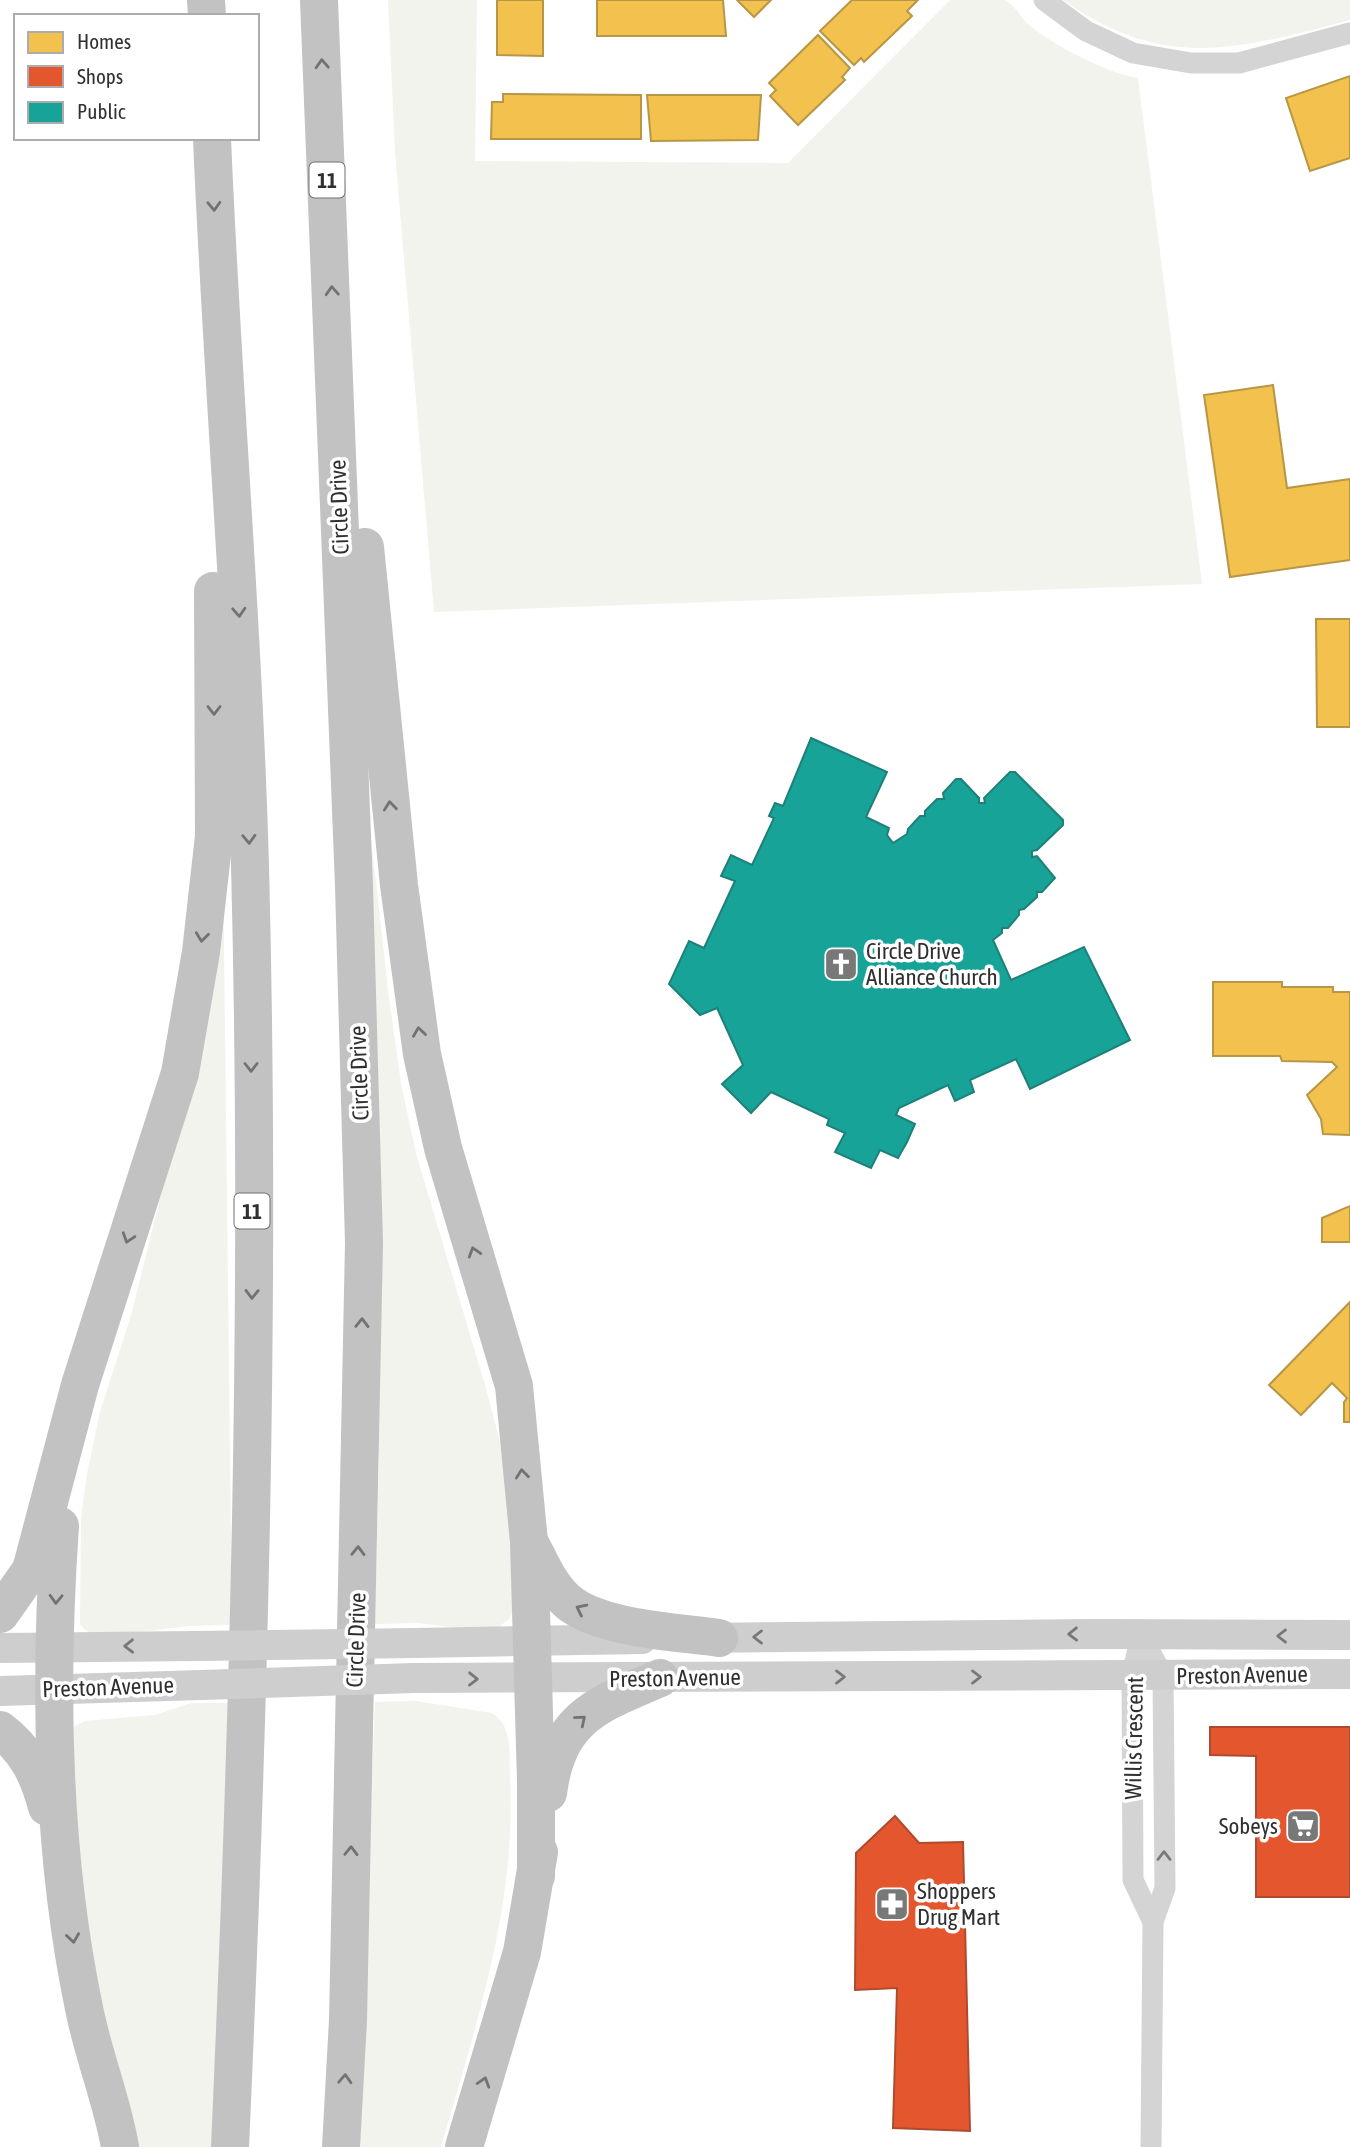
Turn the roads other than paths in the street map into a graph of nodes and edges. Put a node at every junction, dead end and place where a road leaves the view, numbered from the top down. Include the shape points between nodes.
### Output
1 (319, 0) edge
2 (1044, 0) edge
3 (1350, 33) edge
4 (212, 140) edge
5 (217, 275) junction
6 (335, 360) junction
7 (79, 1385) junction
8 (529, 1542) junction
9 (0, 1614) edge
10 (1141, 1635) junction
11 (1350, 1635) edge
12 (719, 1638) junction
13 (532, 1640) junction
14 (56, 1647) junction
15 (0, 1648) edge
16 (1350, 1674) edge
17 (1132, 1676) junction
18 (1163, 1676) junction
19 (660, 1678) junction
20 (532, 1680) junction
21 (56, 1688) junction
22 (0, 1691) edge
23 (0, 1730) edge
24 (64, 1870) junction
25 (536, 1876) junction
26 (1153, 1922) junction
27 (120, 2147) edge
28 (230, 2147) edge
29 (341, 2147) edge
30 (464, 2147) edge
31 (1151, 2147) edge

6 -> 1 highway, Circle Drive / 11
2 - 3 street via 1086,31 1133,52 1191,63 1239,62
4 -> 5 highway, 11
5 -> 7 highway via 208,363 214,836 201,952 180,1073
5 -> 28 highway, 11 via 250,867 253,1231 247,1702
8 -> 6 highway via 514,1386 443,1148 422,1054 381,726 354,428
29 -> 6 highway, Circle Drive / 11 via 348,2021 364,1243
7 - 9 highway via 31,1570
7 -> 14 highway via 61,1512
12 -> 8 highway via 641,1627 573,1606 557,1591
8 - 13 highway
11 -> 10 main road, Preston Avenue
10 -> 12 main road, Preston Avenue
10 - 17 street, Willis Crescent
10 - 18 street, Willis Crescent
12 - 13 main road, Preston Avenue
13 -> 14 main road, Preston Avenue, bridge
13 - 20 highway
14 - 15 main road, Preston Avenue
14 - 21 highway
16 - 18 main road, Preston Avenue
17 - 18 main road, Preston Avenue
19 -> 17 main road, Preston Avenue
17 - 26 street, Willis Crescent via 1133,1880
26 -> 18 street, Willis Crescent via 1164,1888
19 - 20 main road, Preston Avenue
25 -> 19 highway via 553,1765 570,1730 593,1709
21 -> 20 main road, Preston Avenue, bridge via 414,1678
20 - 25 highway
21 - 22 main road, Preston Avenue
21 - 24 highway via 56,1772
23 - 24 highway via 28,1759 40,1780
24 -> 27 highway via 84,2008
30 -> 25 highway via 522,1952
26 - 31 street, Willis Crescent

